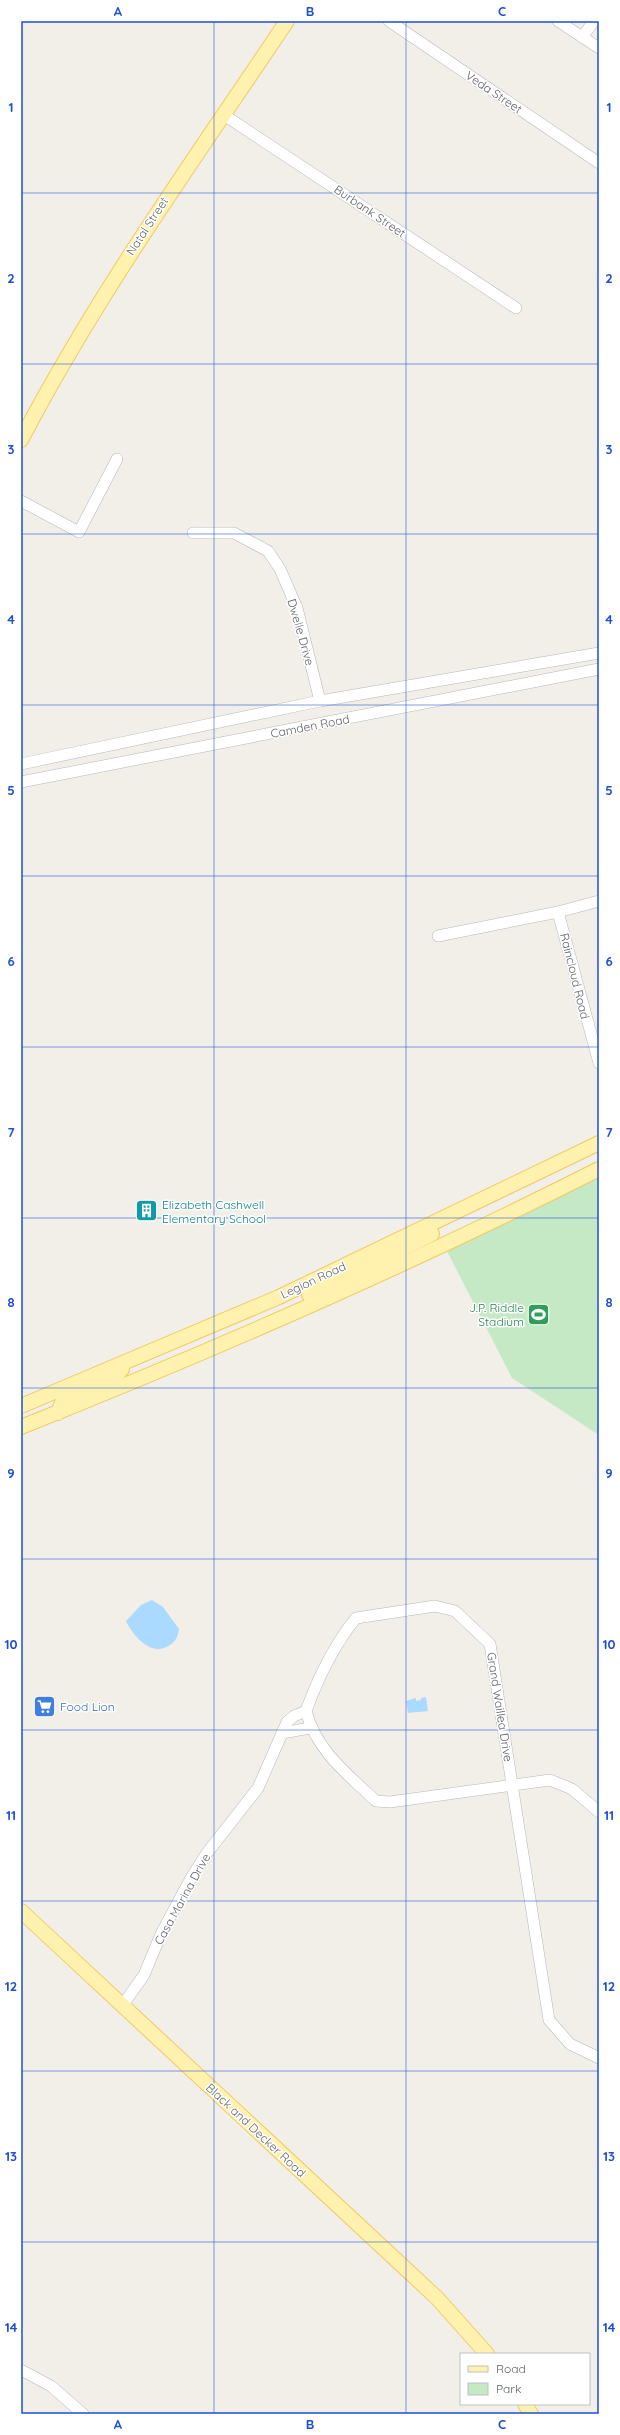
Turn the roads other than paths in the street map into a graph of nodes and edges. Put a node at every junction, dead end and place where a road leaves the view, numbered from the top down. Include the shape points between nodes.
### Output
1 (287, 21) edge
2 (389, 21) edge
3 (558, 21) edge
4 (594, 21) edge
5 (582, 37) junction
6 (599, 48) edge
7 (224, 115) junction
8 (599, 163) edge
9 (516, 308) dead end
10 (21, 440) edge
11 (117, 459) dead end
12 (21, 502) edge
13 (193, 534) dead end
14 (599, 653) edge
15 (599, 669) edge
16 (320, 701) junction
17 (21, 764) edge
18 (21, 782) edge
19 (599, 901) edge
20 (558, 912) junction
21 (438, 936) dead end
22 (599, 1063) edge
23 (599, 1144) edge
24 (599, 1169) edge
25 (463, 1208) junction
26 (292, 1291) junction
27 (311, 1304) junction
28 (130, 1360) junction
29 (162, 1369) junction
30 (48, 1395) junction
31 (21, 1406) edge
32 (58, 1413) junction
33 (21, 1418) edge
34 (21, 1428) edge
35 (306, 1711) junction
36 (294, 1716) junction
37 (310, 1728) junction
38 (296, 1732) junction
39 (282, 1733) junction
40 (512, 1785) junction
41 (599, 1812) edge
42 (21, 1911) edge
43 (122, 2006) junction
44 (599, 2058) edge
45 (486, 2353) edge
46 (21, 2370) edge
47 (526, 2405) edge
48 (83, 2414) edge
49 (531, 2414) edge

1 - 7 main road, Natal Street
2 - 8 street, Veda Street
3 - 5 street
4 - 5 street
5 - 6 street
7 - 9 street, Burbank Street
7 - 10 main road, Natal Street via 166,197 100,300
11 - 12 street via 79,532
13 - 16 street, Dwelle Drive via 234,533 268,551 280,569 297,608
14 - 16 street, Camden Road
15 - 18 street, Camden Road
16 - 17 street, Camden Road
19 - 20 street
20 - 21 street
20 - 22 street, Raincloud Road
23 - 25 main road, Legion Road
24 - 27 main road, Legion Road via 483,1227
25 - 26 main road, Legion Road
25 - 27 main road via 435,1232 309,1296
26 - 28 main road, Legion Road
26 - 29 main road via 295,1298 291,1303 180,1354
27 - 29 main road, Legion Road
28 - 30 main road, Legion Road
28 - 32 main road via 116,1376 61,1402
29 - 32 main road, Legion Road
30 - 31 main road, Legion Road
30 - 33 main road via 48,1405
32 - 34 main road, Legion Road
35 - 36 street
35 - 37 street
35 - 40 street, Grand Waillea Drive via 314,1689 342,1636 356,1618 435,1606 455,1611 490,1644
36 - 38 street
36 - 39 street, Casa Marina Drive via 287,1722
37 - 38 street
37 - 40 street via 331,1759 376,1801 390,1802
38 - 39 street
39 - 43 street, Casa Marina Drive via 258,1788 207,1853 191,1878 161,1934 144,1975
40 - 41 street via 552,1780 572,1789
40 - 44 street, Grand Waillea Drive via 549,2020 570,2044
42 - 43 main road, Black and Decker Road
43 - 45 main road, Black and Decker Road via 437,2298
46 - 48 street via 52,2386
47 - 49 main road

